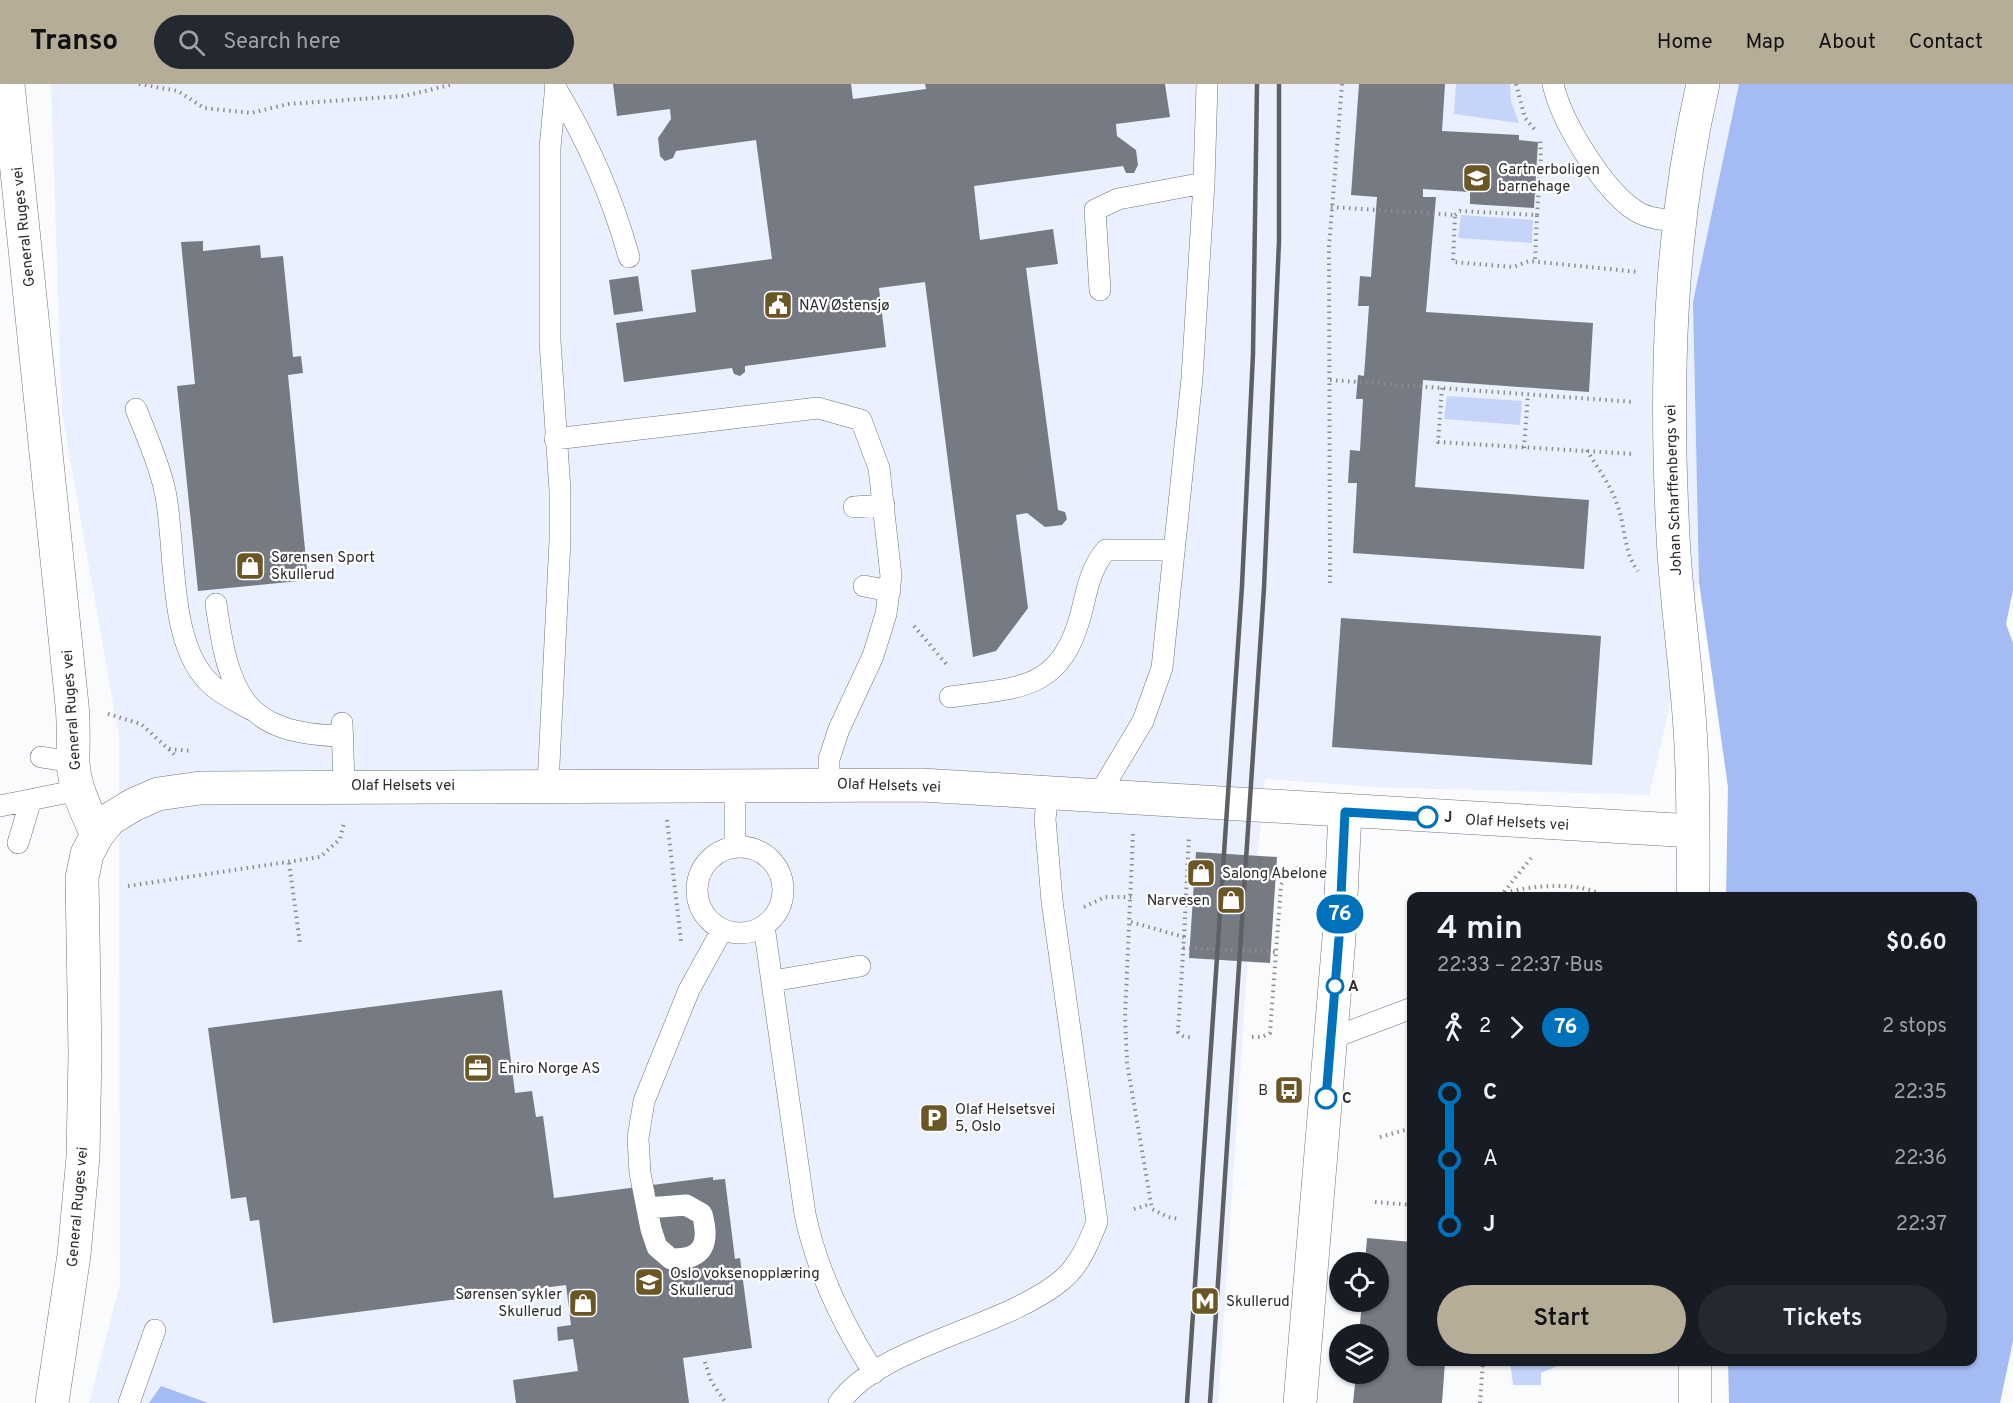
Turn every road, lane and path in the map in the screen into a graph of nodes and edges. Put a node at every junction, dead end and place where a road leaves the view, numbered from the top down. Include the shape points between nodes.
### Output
1 (8, 84) edge
2 (139, 84) edge
3 (454, 84) edge
4 (1207, 84) edge
5 (1341, 84) edge
6 (1516, 84) edge
7 (1553, 84) edge
8 (1703, 84) edge
9 (556, 86) edge
10 (1204, 183) junction
11 (1331, 207) junction
12 (1455, 215) junction
13 (1537, 215) junction
14 (1681, 221) junction
15 (629, 257) dead end
16 (1535, 262) junction
17 (1649, 273) dead end
18 (1100, 290) dead end
19 (1330, 380) junction
20 (1442, 388) junction
21 (1528, 395) junction
22 (1642, 403) dead end
23 (136, 409) dead end
24 (555, 439) junction
25 (1524, 448) junction
26 (1587, 450) junction
27 (1642, 454) dead end
28 (884, 504) junction
29 (854, 507) dead end
30 (1174, 550) junction
31 (1644, 577) dead end
32 (1330, 584) dead end
33 (864, 586) dead end
34 (890, 591) junction
35 (216, 604) dead end
36 (886, 614) junction
37 (972, 694) junction
38 (950, 697) dead end
39 (72, 705) junction
40 (250, 709) junction
41 (41, 757) dead end
42 (76, 776) junction
43 (735, 784) junction
44 (829, 784) junction
45 (345, 785) junction
46 (548, 785) junction
47 (200, 788) junction
48 (1048, 793) junction
49 (1098, 796) junction
50 (31, 800) junction
51 (0, 806) edge
52 (1345, 812) junction
53 (344, 819) dead end
54 (1133, 824) dead end
55 (1189, 829) dead end
56 (1693, 831) junction
57 (97, 835) junction
58 (18, 843) dead end
59 (735, 847) junction
60 (1531, 850) dead end
61 (289, 863) junction
62 (1299, 867) dead end
63 (128, 886) dead end
64 (1505, 892) edge
65 (1511, 892) edge
66 (1596, 892) edge
67 (1693, 892) edge
68 (1132, 897) junction
69 (1054, 921) junction
70 (1131, 922) junction
71 (764, 927) junction
72 (722, 930) junction
73 (1184, 937) junction
74 (300, 943) dead end
75 (1184, 948) junction
76 (1276, 952) junction
77 (860, 966) dead end
78 (773, 981) junction
79 (1407, 1010) edge
80 (1252, 1036) dead end
81 (1193, 1038) dead end
82 (1330, 1039) junction
83 (1407, 1129) edge
84 (1380, 1137) dead end
85 (1375, 1202) dead end
86 (1151, 1204) junction
87 (1407, 1205) edge
88 (647, 1208) dead end
89 (1134, 1209) dead end
90 (1180, 1219) dead end
91 (1236, 1302) dead end
92 (1269, 1304) dead end
93 (155, 1329) dead end
94 (705, 1362) dead end
95 (1483, 1366) edge
96 (1695, 1366) edge
97 (874, 1373) junction
98 (52, 1403) edge
99 (129, 1403) edge
100 (726, 1403) edge
101 (839, 1403) edge
102 (1300, 1403) edge
103 (1480, 1403) edge
104 (1695, 1403) edge

1 - 39 street, General Ruges vei
2 - 3 path via 178,91 204,108 251,113 288,104 404,96
4 - 10 lane
5 - 11 path
6 - 13 path via 1525,118 1541,140
7 - 14 lane via 1559,106 1580,143 1624,201 1655,219
8 - 14 street, Johan Scharffenbergs vei
9 - 15 lane via 608,189
9 - 24 lane via 550,148 549,341
10 - 18 lane via 1118,199 1095,210
10 - 30 lane via 1192,378
11 - 12 path
11 - 19 path
12 - 13 path via 1460,211
12 - 16 path via 1453,262 1513,267
13 - 16 path
14 - 56 street, Johan Scharffenbergs vei via 1670,334 1670,437 1677,602 1690,727
16 - 17 path
19 - 20 path
19 - 32 path
20 - 21 path
20 - 25 path via 1438,442
21 - 22 path
21 - 25 path
23 - 40 lane via 165,490 181,617 189,650 214,687
24 - 28 lane via 818,408 861,420 879,468
24 - 46 lane via 560,540
25 - 26 path
26 - 27 path
26 - 31 path via 1616,501 1631,563
28 - 29 lane
28 - 34 lane
30 - 37 lane via 1106,550 1093,565 1075,634 1048,674 1026,686
30 - 49 lane via 1162,668 1143,721
33 - 34 lane
34 - 36 lane
35 - 40 lane via 229,666
36 - 37 path via 907,619
36 - 44 lane via 873,656 838,729 829,759
37 - 38 lane
39 - 42 street, General Ruges vei
39 - 47 path via 141,724 183,763
40 - 45 lane via 285,729 320,736 343,730
41 - 42 lane
42 - 50 lane
42 - 57 street, General Ruges vei
43 - 44 street, Olaf Helsets vei
43 - 46 street, Olaf Helsets vei
43 - 59 lane
44 - 48 street, Olaf Helsets vei
45 - 46 street, Olaf Helsets vei
45 - 47 street, Olaf Helsets vei
47 - 57 street, Olaf Helsets vei via 158,794 133,805 110,819
48 - 49 street, Olaf Helsets vei
48 - 69 lane via 1045,819
49 - 52 street, Olaf Helsets vei
50 - 51 lane
50 - 58 lane
52 - 56 street, Olaf Helsets vei
52 - 82 street
53 - 61 path via 340,839 328,853
54 - 68 path
55 - 73 path
56 - 67 street, Johan Scharffenbergs vei
57 - 98 street, General Ruges vei via 87,854 82,878 85,1053 80,1207
59 - 71 lane via 763,853 782,875 782,904
59 - 72 lane via 712,857 701,872 697,890 704,914
60 - 64 path via 1530,861
61 - 63 path
61 - 74 path
62 - 76 path via 1286,875 1281,885
65 - 66 path via 1585,887
68 - 69 path via 1105,897
68 - 70 path
69 - 97 lane via 1097,1222 1084,1252 1063,1279 1011,1310 900,1357
70 - 73 path
70 - 86 path via 1125,1017 1127,1063
71 - 72 lane via 751,933
71 - 78 lane
72 - 88 lane via 689,990 644,1101 638,1138
73 - 75 path
75 - 76 path
75 - 81 path via 1178,1032
76 - 80 path via 1270,1033
77 - 78 lane
78 - 97 lane via 812,1249 852,1339
79 - 82 lane
82 - 102 street
83 - 84 path
85 - 87 path
86 - 89 path
86 - 90 path via 1152,1209
91 - 92 path
93 - 99 lane
94 - 100 path via 711,1381
95 - 103 path
96 - 104 street
97 - 101 lane via 847,1392

